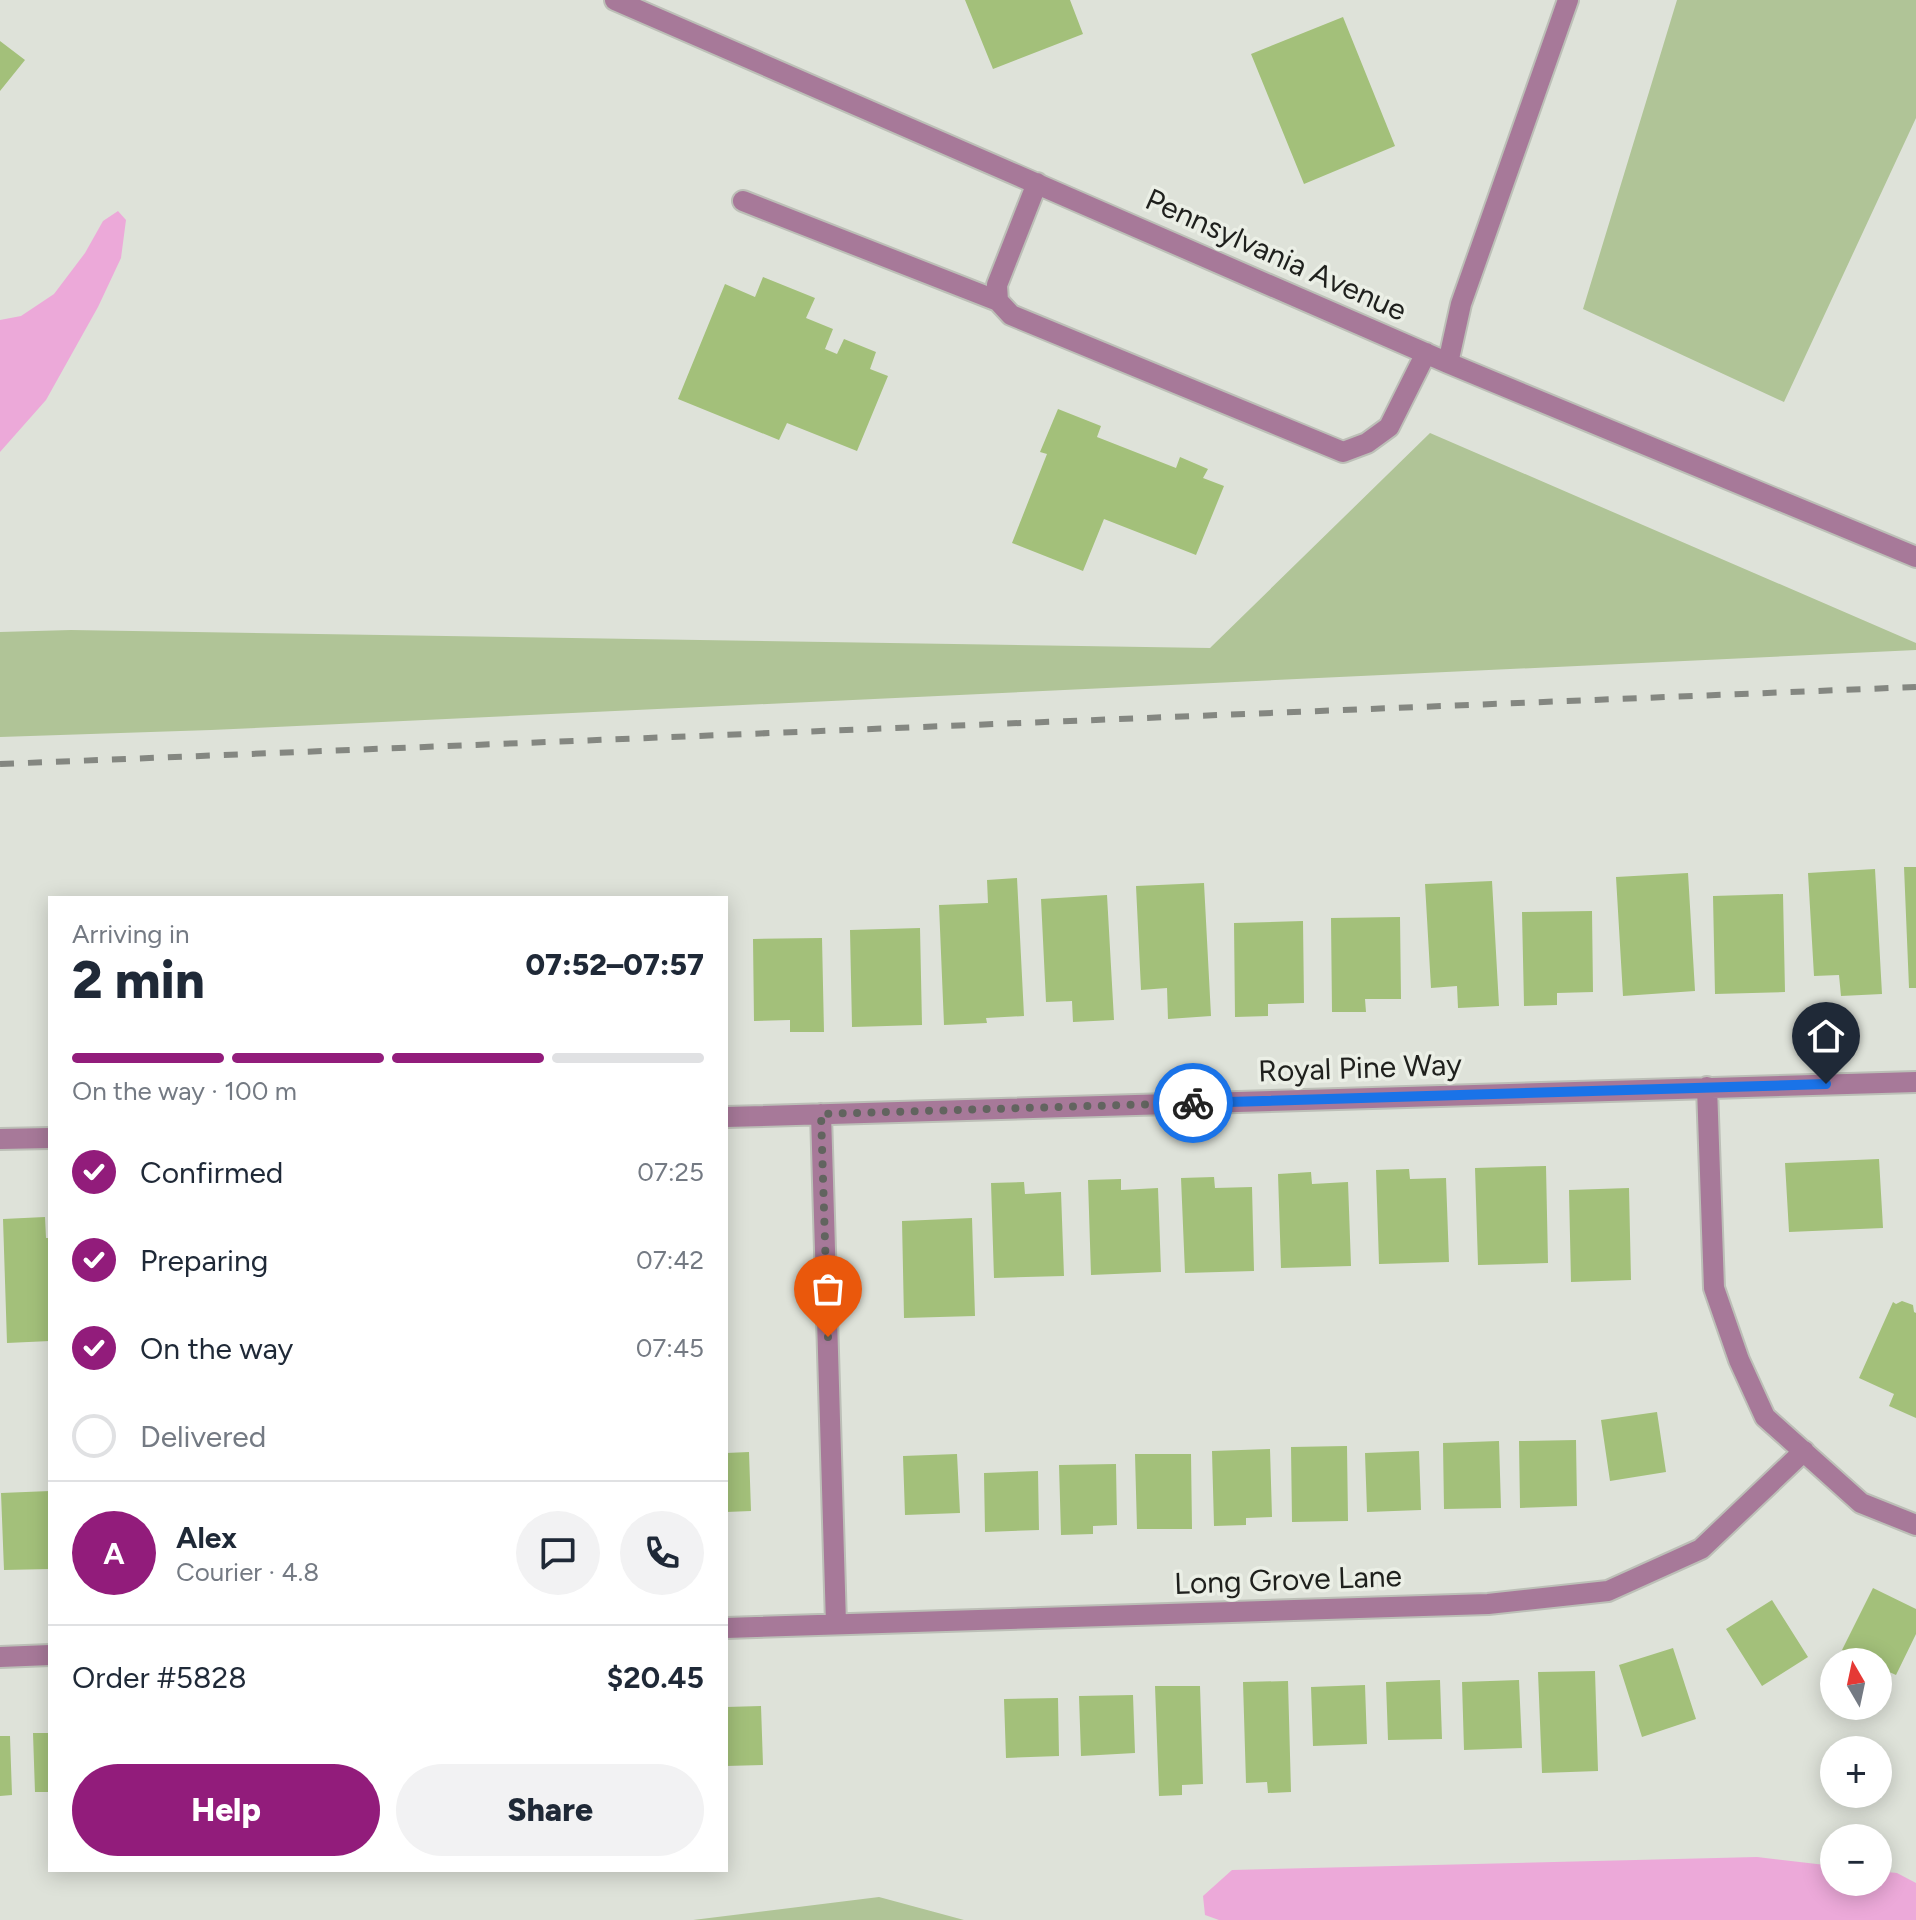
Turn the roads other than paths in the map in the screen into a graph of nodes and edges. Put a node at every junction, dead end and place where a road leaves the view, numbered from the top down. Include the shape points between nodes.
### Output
1 (615, 0) edge
2 (1568, 0) edge
3 (649, 7) edge
4 (1037, 183) junction
5 (743, 201) dead end
6 (998, 301) junction
7 (1426, 353) junction
8 (1448, 363) junction
9 (1916, 557) edge
10 (1916, 1082) edge
11 (1707, 1087) junction
12 (821, 1114) junction
13 (728, 1117) edge
14 (48, 1138) edge
15 (0, 1139) edge
16 (1804, 1451) junction
17 (1916, 1525) edge
18 (836, 1624) junction
19 (728, 1628) edge
20 (48, 1655) edge
21 (0, 1657) edge

1 - 3 street, Pennsylvania Avenue
2 - 8 street via 1461,304
3 - 4 street, Pennsylvania Avenue
4 - 6 street via 997,285
4 - 7 street, Pennsylvania Avenue
5 - 6 street
6 - 7 street via 1011,315 1343,452 1389,427
7 - 8 street, Pennsylvania Avenue
8 - 9 street, Pennsylvania Avenue
10 - 11 street, Royal Pine Way
11 - 12 street, Royal Pine Way
11 - 16 street via 1714,1288 1765,1417
12 - 13 street, Royal Pine Way
12 - 18 street
14 - 15 street
16 - 17 street via 1861,1503
16 - 18 street, Long Grove Lane via 1701,1549 1608,1591 1488,1604
18 - 19 street, Long Grove Lane
20 - 21 street

